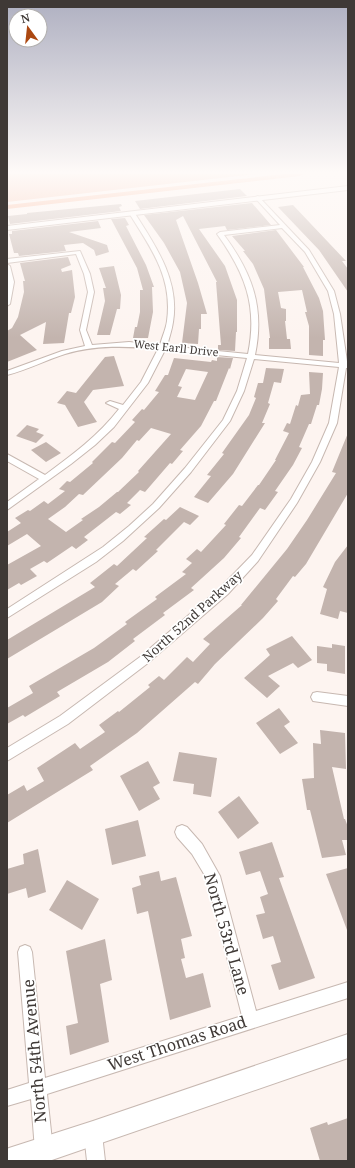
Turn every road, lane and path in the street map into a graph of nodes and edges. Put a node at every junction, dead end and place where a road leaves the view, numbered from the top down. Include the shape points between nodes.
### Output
1 (142, 229) edge
2 (263, 229) edge
3 (285, 229) edge
4 (7, 261) edge
5 (7, 266) edge
6 (7, 304) edge
7 (163, 346) junction
8 (88, 347) junction
9 (251, 356) junction
10 (346, 366) edge
11 (7, 373) edge
12 (110, 403) dead end
13 (123, 408) junction
14 (7, 457) edge
15 (46, 479) junction
16 (7, 507) edge
17 (7, 614) edge
18 (317, 697) dead end
19 (348, 701) edge
20 (7, 755) edge
21 (182, 832) dead end
22 (25, 952) dead end
23 (348, 990) edge
24 (252, 1020) junction
25 (348, 1046) edge
26 (38, 1088) junction
27 (7, 1098) edge
28 (93, 1134) junction
29 (44, 1150) junction
30 (9, 1161) edge
31 (96, 1161) edge

1 - 7 street via 161,260 168,282 170,322
2 - 9 street via 220,234 243,270 254,303
3 - 10 street, North 52nd Parkway via 307,251 331,291 340,314
4 - 8 street via 78,252 91,292 83,330
5 - 6 street via 11,282
7 - 8 street, West Earll Drive via 129,344
7 - 9 street, West Earll Drive
7 - 13 street via 144,384
8 - 11 street, West Earll Drive via 64,352
9 - 10 street, West Earll Drive
9 - 17 street via 228,419 148,515 72,574
10 - 20 street, North 52nd Parkway via 333,423 316,462 294,501 255,558 224,591 144,660 64,720
12 - 13 street
13 - 15 street via 111,425 92,443
14 - 15 street
15 - 16 street
18 - 19 street
21 - 24 street, North 53rd Lane via 197,849 213,876
22 - 26 street, North 54th Avenue
23 - 24 street, West Thomas Road
24 - 26 street, West Thomas Road
25 - 28 main road
26 - 27 street, West Thomas Road
26 - 29 street, North 54th Avenue
28 - 29 main road
28 - 31 street
29 - 30 main road

